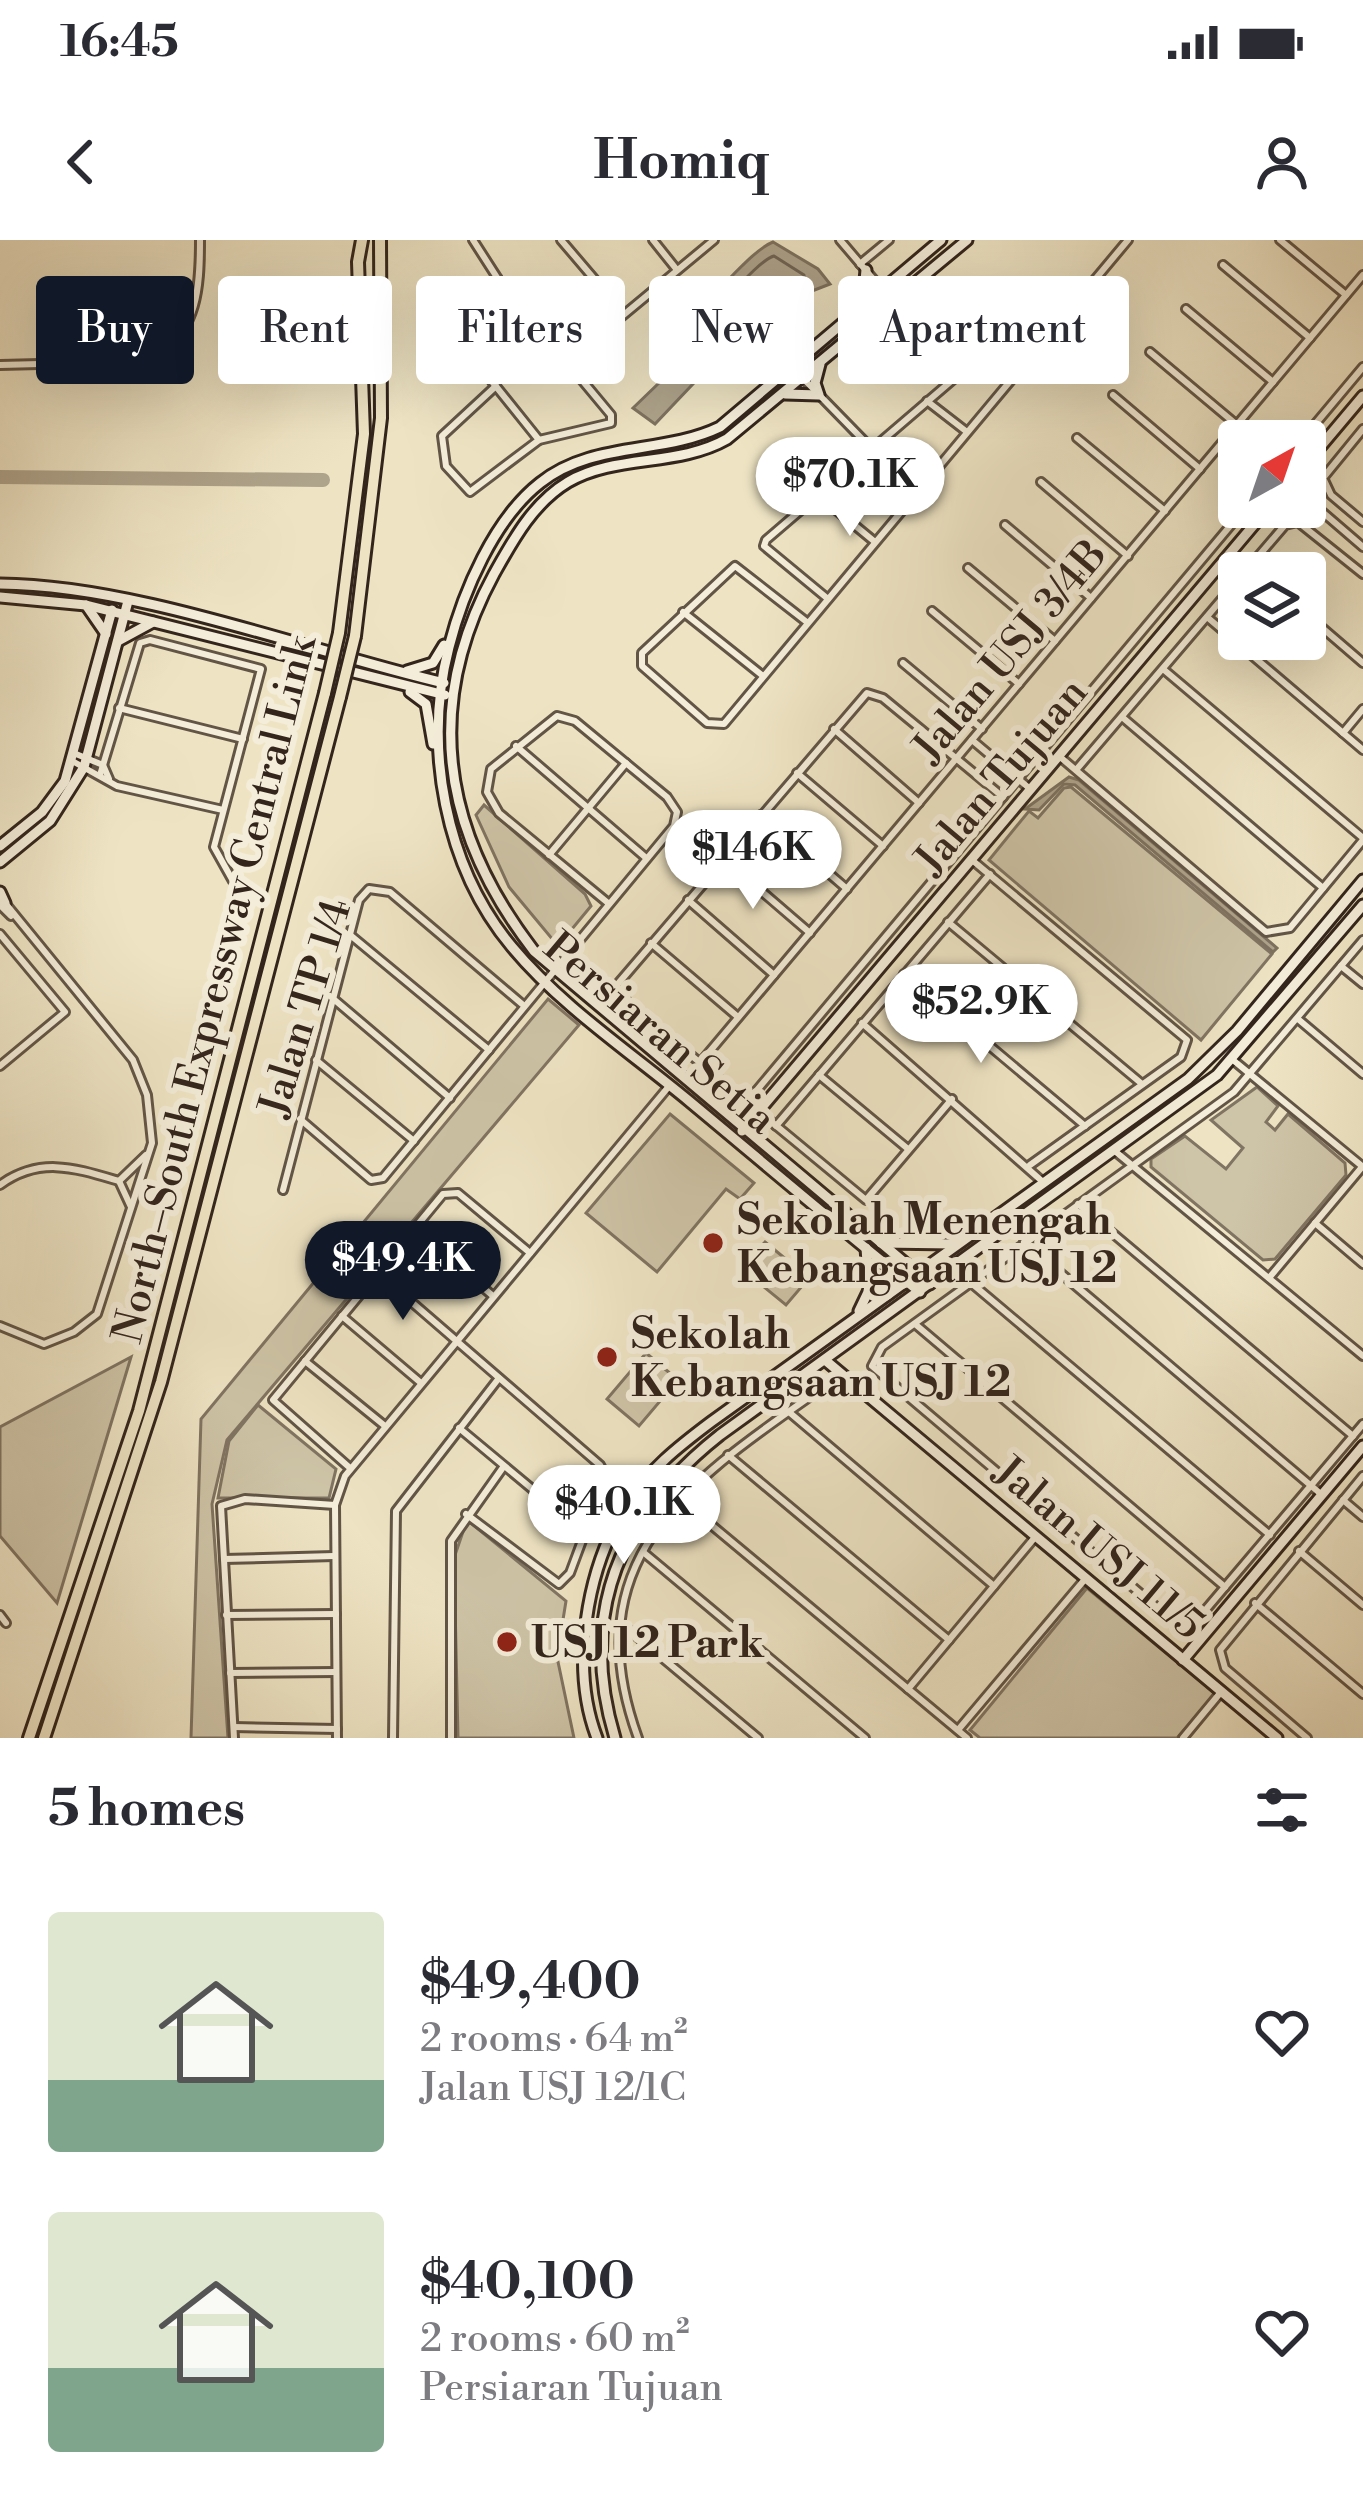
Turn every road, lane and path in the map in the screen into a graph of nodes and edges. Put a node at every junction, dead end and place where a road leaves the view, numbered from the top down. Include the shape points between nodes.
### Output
1 (200, 240) edge
2 (353, 240) edge
3 (362, 240) edge
4 (380, 240) edge
5 (473, 240) edge
6 (562, 240) edge
7 (652, 240) edge
8 (714, 240) edge
9 (840, 240) edge
10 (889, 240) edge
11 (941, 240) edge
12 (967, 240) edge
13 (1128, 240) edge
14 (1280, 240) edge
15 (358, 262) junction
16 (1223, 265) dead end
17 (678, 270) junction
18 (866, 271) junction
19 (1363, 275) edge
20 (496, 276) edge
21 (593, 276) edge
22 (865, 276) edge
23 (870, 276) edge
24 (881, 276) edge
25 (898, 276) edge
26 (921, 276) edge
27 (1098, 276) edge
28 (1346, 295) junction
29 (1186, 309) dead end
30 (625, 314) edge
31 (838, 328) edge
32 (1310, 338) junction
33 (838, 346) edge
34 (814, 349) edge
35 (1150, 352) dead end
36 (823, 359) junction
37 (0, 365) edge
38 (814, 367) edge
39 (1363, 367) edge
40 (1273, 382) junction
41 (586, 384) edge
42 (771, 384) edge
43 (795, 384) edge
44 (809, 384) edge
45 (947, 384) edge
46 (1007, 384) edge
47 (496, 386) joint
48 (784, 394) junction
49 (819, 394) junction
50 (1113, 395) dead end
51 (1363, 396) edge
52 (927, 401) junction
53 (1231, 420) edge
54 (1241, 420) edge
55 (1319, 420) edge
56 (1362, 431) edge
57 (967, 432) junction
58 (1078, 438) dead end
59 (539, 440) junction
60 (1326, 440) edge
61 (871, 448) junction
62 (1218, 448) edge
63 (1200, 469) junction
64 (1041, 482) dead end
65 (920, 488) junction
66 (818, 495) junction
67 (1165, 511) junction
68 (1326, 515) edge
69 (1363, 523) edge
70 (1004, 525) dead end
71 (1228, 528) edge
72 (1251, 528) edge
73 (875, 542) junction
74 (1363, 547) edge
75 (1262, 552) edge
76 (486, 554) junction
77 (1127, 556) junction
78 (968, 568) dead end
79 (1363, 574) edge
80 (0, 584) edge
81 (0, 597) edge
82 (115, 598) junction
83 (1091, 598) junction
84 (828, 599) junction
85 (128, 601) junction
86 (86, 604) junction
87 (1218, 604) edge
88 (112, 611) junction
89 (932, 611) dead end
90 (683, 612) junction
91 (125, 614) junction
92 (1207, 617) junction
93 (153, 622) junction
94 (808, 623) junction
95 (1326, 631) edge
96 (106, 634) junction
97 (118, 641) junction
98 (1055, 641) junction
99 (903, 663) dead end
100 (1363, 663) edge
101 (1163, 669) junction
102 (390, 670) junction
103 (763, 676) junction
104 (385, 682) junction
105 (1019, 684) junction
106 (445, 689) junction
107 (119, 708) junction
108 (1363, 709) edge
109 (1122, 717) junction
110 (834, 729) junction
111 (982, 729) junction
112 (1343, 733) junction
113 (243, 739) junction
114 (972, 740) junction
115 (516, 746) junction
116 (1363, 750) edge
117 (1059, 756) junction
118 (957, 759) junction
119 (80, 760) junction
120 (626, 763) junction
121 (1076, 770) junction
122 (104, 773) junction
123 (797, 773) junction
124 (1018, 779) junction
125 (1031, 790) junction
126 (1003, 797) junction
127 (919, 803) junction
128 (447, 807) junction
129 (588, 808) junction
130 (224, 811) junction
131 (761, 815) junction
132 (1363, 839) edge
133 (0, 846) edge
134 (883, 846) junction
135 (14, 850) junction
136 (549, 855) junction
137 (647, 858) junction
138 (724, 859) junction
139 (972, 860) junction
140 (0, 862) edge
141 (0, 872) edge
142 (990, 874) junction
143 (1363, 880) edge
144 (233, 881) dead end
145 (1323, 888) junction
146 (847, 889) junction
147 (1, 899) edge
148 (688, 900) junction
149 (608, 903) junction
150 (1363, 905) edge
151 (948, 922) junction
152 (348, 933) junction
153 (810, 933) junction
154 (0, 934) edge
155 (1363, 940) edge
156 (651, 944) junction
157 (1341, 966) junction
158 (551, 970) junction
159 (904, 974) junction
160 (775, 975) junction
161 (543, 980) junction
162 (1363, 984) edge
163 (330, 996) junction
164 (522, 1004) junction
165 (738, 1018) junction
166 (1298, 1019) junction
167 (862, 1023) junction
168 (489, 1050) junction
169 (316, 1060) junction
170 (1233, 1060) junction
171 (700, 1063) junction
172 (0, 1066) edge
173 (673, 1072) junction
174 (1363, 1074) edge
175 (819, 1075) junction
176 (1252, 1076) junction
177 (1142, 1084) junction
178 (670, 1085) junction
179 (450, 1098) junction
180 (952, 1099) junction
181 (747, 1102) junction
182 (759, 1112) junction
183 (300, 1119) junction
184 (776, 1126) junction
185 (1085, 1126) junction
186 (743, 1130) junction
187 (735, 1139) junction
188 (414, 1141) junction
189 (152, 1143) junction
190 (908, 1149) junction
191 (1116, 1152) junction
192 (1132, 1165) junction
193 (1030, 1166) junction
194 (1363, 1167) edge
195 (119, 1180) junction
196 (1043, 1182) junction
197 (0, 1185) edge
198 (283, 1190) dead end
199 (1078, 1204) junction
200 (132, 1210) junction
201 (1315, 1223) junction
202 (415, 1229) junction
203 (961, 1242) junction
204 (1024, 1242) junction
205 (881, 1244) junction
206 (866, 1247) junction
207 (530, 1253) junction
208 (1363, 1264) edge
209 (378, 1273) junction
210 (918, 1274) junction
211 (1269, 1278) junction
212 (907, 1281) junction
213 (970, 1282) junction
214 (930, 1284) junction
215 (920, 1292) junction
216 (494, 1296) junction
217 (342, 1316) junction
218 (851, 1322) junction
219 (915, 1324) junction
220 (0, 1326) edge
221 (456, 1341) junction
222 (1363, 1356) edge
223 (825, 1360) junction
224 (305, 1361) junction
225 (842, 1374) junction
226 (499, 1378) junction
227 (421, 1383) junction
228 (789, 1412) junction
229 (1363, 1424) edge
230 (385, 1426) junction
231 (459, 1428) junction
232 (1353, 1436) junction
233 (1363, 1446) edge
234 (728, 1455) junction
235 (504, 1466) junction
236 (350, 1468) junction
237 (1363, 1476) edge
238 (1311, 1486) junction
239 (1322, 1495) junction
240 (679, 1498) junction
241 (1343, 1500) junction
242 (335, 1505) junction
243 (1035, 1508) junction
244 (466, 1514) junction
245 (1363, 1517) edge
246 (1022, 1524) junction
247 (586, 1534) junction
248 (1270, 1535) junction
249 (1036, 1536) junction
250 (1300, 1551) junction
251 (643, 1552) junction
252 (335, 1556) junction
253 (224, 1558) junction
254 (599, 1571) junction
255 (615, 1576) junction
256 (1086, 1578) junction
257 (994, 1586) junction
258 (1225, 1587) junction
259 (1256, 1603) junction
260 (1363, 1605) edge
261 (336, 1614) junction
262 (226, 1616) junction
263 (622, 1624) junction
264 (950, 1640) junction
265 (1183, 1660) junction
266 (336, 1672) junction
267 (230, 1673) junction
268 (908, 1689) junction
269 (1221, 1692) junction
270 (1363, 1694) edge
271 (234, 1727) junction
272 (958, 1730) junction
273 (337, 1734) edge
274 (29, 1738) edge
275 (44, 1738) edge
276 (234, 1738) edge
277 (393, 1738) edge
278 (451, 1738) edge
279 (597, 1738) edge
280 (614, 1738) edge
281 (638, 1738) edge
282 (758, 1738) edge
283 (865, 1738) edge
284 (967, 1738) edge
285 (1183, 1738) edge
286 (1276, 1738) edge
287 (1307, 1738) edge

1 - 37 street via 197,307 159,361
2 - 15 highway
3 - 15 highway, North–South Expressway Central Link
4 - 275 highway, North–South Expressway Central Link, bridge via 381,418 355,636 161,1382
5 - 20 street
6 - 21 street
7 - 17 street
8 - 17 street
9 - 18 street
10 - 18 street
11 - 25 main road, Persiaran Setia
12 - 26 main road, Persiaran Setia
13 - 27 street
14 - 28 street
15 - 274 highway, North–South Expressway Central Link, bridge via 364,434 339,633 139,1411
16 - 32 street
17 - 30 street
18 - 22 main road
18 - 23 street
18 - 24 main road
19 - 28 street, Jalan USJ 3/4B
28 - 32 street, Jalan USJ 3/4B
29 - 40 street
31 - 34 main road, Persiaran Setia
32 - 40 street, Jalan USJ 3/4B
33 - 36 main road, Persiaran Setia
35 - 53 street
36 - 38 main road, Persiaran Setia
36 - 49 main road
39 - 55 street
40 - 54 street, Jalan USJ 3/4B
41 - 59 street via 611,415 608,426
42 - 76 main road, Persiaran Setia via 704,434 594,455 558,471 520,503
43 - 48 main road, Persiaran Setia
44 - 49 street
45 - 52 street
46 - 57 street
47 - 59 street
47 - 59 street via 442,436 452,472 470,492
48 - 49 main road
48 - 106 main road, Persiaran Setia via 713,447 597,471 551,494 476,607
49 - 61 street
50 - 63 street
51 - 60 main road
52 - 57 street
52 - 61 street
56 - 69 street via 1323,478
57 - 65 street
58 - 67 street
61 - 65 street
61 - 66 street
62 - 63 street, Jalan USJ 3/4B
63 - 67 street, Jalan USJ 3/4B
64 - 77 street
65 - 73 street
66 - 73 street
66 - 84 street via 764,546
67 - 77 street, Jalan USJ 3/4B
68 - 74 street
70 - 83 street
71 - 124 street
72 - 117 main road, Jalan Tujuan
73 - 84 street
75 - 79 street via 1285,525 1298,522
76 - 102 main road via 434,663
76 - 106 main road, Persiaran Setia via 455,623
77 - 83 street, Jalan USJ 3/4B
78 - 98 street
80 - 82 main road
81 - 86 main road
82 - 85 main road
82 - 88 main road
83 - 98 street, Jalan USJ 3/4B
84 - 94 street
85 - 91 main road
85 - 102 main road
86 - 88 main road
86 - 96 main road
87 - 92 street
88 - 91 main road
88 - 96 main road
89 - 105 street
90 - 94 street via 735,566
90 - 103 street
90 - 103 street via 642,653 642,666 707,723 724,724
91 - 93 main road
91 - 97 main road
92 - 101 street
92 - 112 street
93 - 97 main road
93 - 104 main road
94 - 103 street
95 - 100 street
96 - 119 main road
97 - 119 main road
98 - 105 street, Jalan USJ 3/4B
99 - 111 street
101 - 109 street
101 - 132 street
102 - 106 main road
104 - 106 main road
104 - 128 main road via 426,704
105 - 111 street, Jalan USJ 3/4B
106 - 128 main road, Persiaran Setia
106 - 158 main road, Persiaran Setia via 453,770 477,858 502,908
107 - 113 street
107 - 113 street via 135,653 150,640 261,669
107 - 122 street
108 - 112 street
109 - 121 street
109 - 145 street
110 - 118 street via 862,696 877,695
110 - 123 street
110 - 127 street
111 - 114 street, Jalan USJ 3/4B
112 - 116 street
113 - 130 street
114 - 118 street, Jalan USJ 3/4B
114 - 124 street
115 - 120 street via 563,715
115 - 129 street
115 - 136 street via 487,775 487,792 494,808
117 - 121 street
117 - 125 main road, Jalan Tujuan
118 - 126 street
118 - 127 street, Jalan USJ 3/4B
119 - 122 street
119 - 133 main road via 42,812
119 - 135 main road via 50,820
120 - 129 street
120 - 137 street via 677,812
121 - 145 street via 1266,932 1290,928
122 - 130 street via 117,786
123 - 131 street
123 - 134 street
124 - 125 street
124 - 126 street
125 - 139 main road, Jalan Tujuan
126 - 181 street
127 - 134 street, Jalan USJ 3/4B
128 - 161 main road, Persiaran Setia via 482,902
129 - 136 street
129 - 137 street
130 - 144 street via 214,854
131 - 138 street
131 - 146 street
132 - 145 street
134 - 146 street, Jalan USJ 3/4B
135 - 140 main road
135 - 141 main road
136 - 149 street
137 - 149 street
138 - 148 street
138 - 153 street
139 - 142 street
139 - 182 main road, Jalan Tujuan
142 - 151 street
142 - 177 street via 1184,1036 1185,1052
143 - 196 main road via 1202,1066
146 - 153 street, Jalan USJ 3/4B
147 - 189 street via 133,1060
148 - 156 street
148 - 160 street
149 - 158 street
150 - 170 main road
151 - 159 street
151 - 177 street
152 - 163 street, Jalan TP 1/4
152 - 164 street, Jalan TP 1/4 via 364,894 383,889
152 - 168 street
153 - 160 street, Jalan USJ 3/4B
154 - 172 street via 65,1012
155 - 157 street
156 - 165 street
156 - 171 street via 616,986
157 - 162 street
157 - 166 street
158 - 161 street
158 - 173 main road, Persiaran Setia
159 - 167 street
159 - 185 street
160 - 165 street, Jalan USJ 3/4B
161 - 164 street
161 - 178 main road, Persiaran Setia
163 - 169 street, Jalan TP 1/4
163 - 179 street
164 - 168 street
165 - 171 street, Jalan USJ 3/4B
166 - 174 street
166 - 176 street
167 - 175 street
167 - 180 street
168 - 179 street
169 - 183 street, Jalan TP 1/4
169 - 188 street
170 - 176 street
170 - 191 main road
171 - 181 street
173 - 178 main road
173 - 186 main road, Persiaran Setia
175 - 184 street
175 - 190 street
176 - 192 street
176 - 194 street
177 - 185 street
178 - 187 main road, Persiaran Setia
178 - 207 street
179 - 188 street
180 - 190 street
180 - 193 street
181 - 182 street
182 - 184 street
182 - 186 main road, Jalan Tujuan
183 - 188 street via 370,1180 383,1178
183 - 198 street, Jalan TP 1/4
184 - 190 street via 866,1200
185 - 193 street
186 - 187 main road, Jalan Tujuan
186 - 205 main road, Persiaran Setia
187 - 206 main road, Persiaran Setia
189 - 195 street
189 - 200 street
191 - 192 street
191 - 214 main road
192 - 199 street
192 - 211 street
193 - 196 street
194 - 201 street
195 - 197 street via 48,1165 21,1169
195 - 200 street
196 - 203 main road
199 - 204 street
199 - 232 street
200 - 220 street via 97,1314 44,1344
201 - 208 street
201 - 211 street
202 - 207 street via 443,1194 458,1193
202 - 209 street
202 - 216 street
203 - 205 main road
203 - 210 main road
204 - 213 street
204 - 238 street
205 - 210 main road, Persiaran Setia
206 - 212 main road, Persiaran Setia
206 - 218 main road via 869,1290
207 - 216 street
209 - 217 street
209 - 221 street
210 - 212 main road
210 - 214 main road, Persiaran Setia
211 - 222 street
212 - 215 main road, Persiaran Setia
212 - 218 main road
213 - 219 street
213 - 248 street
214 - 215 main road
215 - 223 main road
216 - 221 street
217 - 224 street
217 - 227 street
218 - 254 main road via 666,1457 625,1508
219 - 243 street via 876,1353 872,1366
219 - 258 street
221 - 226 street
221 - 227 street
223 - 225 main road, Jalan USJ 11/5
223 - 255 main road via 677,1469 638,1516
224 - 230 street
224 - 236 street via 273,1400
225 - 228 street
225 - 246 main road, Jalan USJ 11/5
226 - 231 street
226 - 247 street via 600,1465 605,1489
227 - 230 street
228 - 234 street
228 - 257 street
229 - 232 street
230 - 236 street
231 - 235 street
231 - 277 street via 394,1517
232 - 238 street
233 - 239 main road
234 - 240 street
234 - 264 street
235 - 244 street
235 - 247 street
236 - 242 street
237 - 241 street
238 - 239 street
238 - 248 street
239 - 265 main road
240 - 251 street
240 - 268 street
241 - 245 street
241 - 250 street
242 - 252 street
242 - 253 street via 226,1503
243 - 246 street
243 - 258 street via 1173,1625 1191,1624
244 - 247 street via 559,1584
244 - 278 street via 450,1555
246 - 249 main road, Jalan USJ 11/5
248 - 258 street
249 - 256 main road, Jalan USJ 11/5
249 - 257 street
250 - 259 street
250 - 260 street
251 - 263 street
251 - 283 street
252 - 253 street
252 - 261 street
253 - 262 street
254 - 255 main road
254 - 279 main road via 583,1671
255 - 280 main road via 601,1656
256 - 265 main road, Jalan USJ 11/5
256 - 272 street
257 - 264 street
259 - 270 street
259 - 287 street via 1222,1642 1220,1656
261 - 262 street
261 - 266 street
262 - 267 street
263 - 281 street via 623,1681
263 - 282 street
264 - 268 street
265 - 269 main road, Jalan USJ 11/5
266 - 267 street
266 - 273 street
267 - 271 street
268 - 272 street
269 - 285 street
269 - 286 main road, Jalan USJ 11/5
271 - 273 street
271 - 276 street
272 - 284 street

